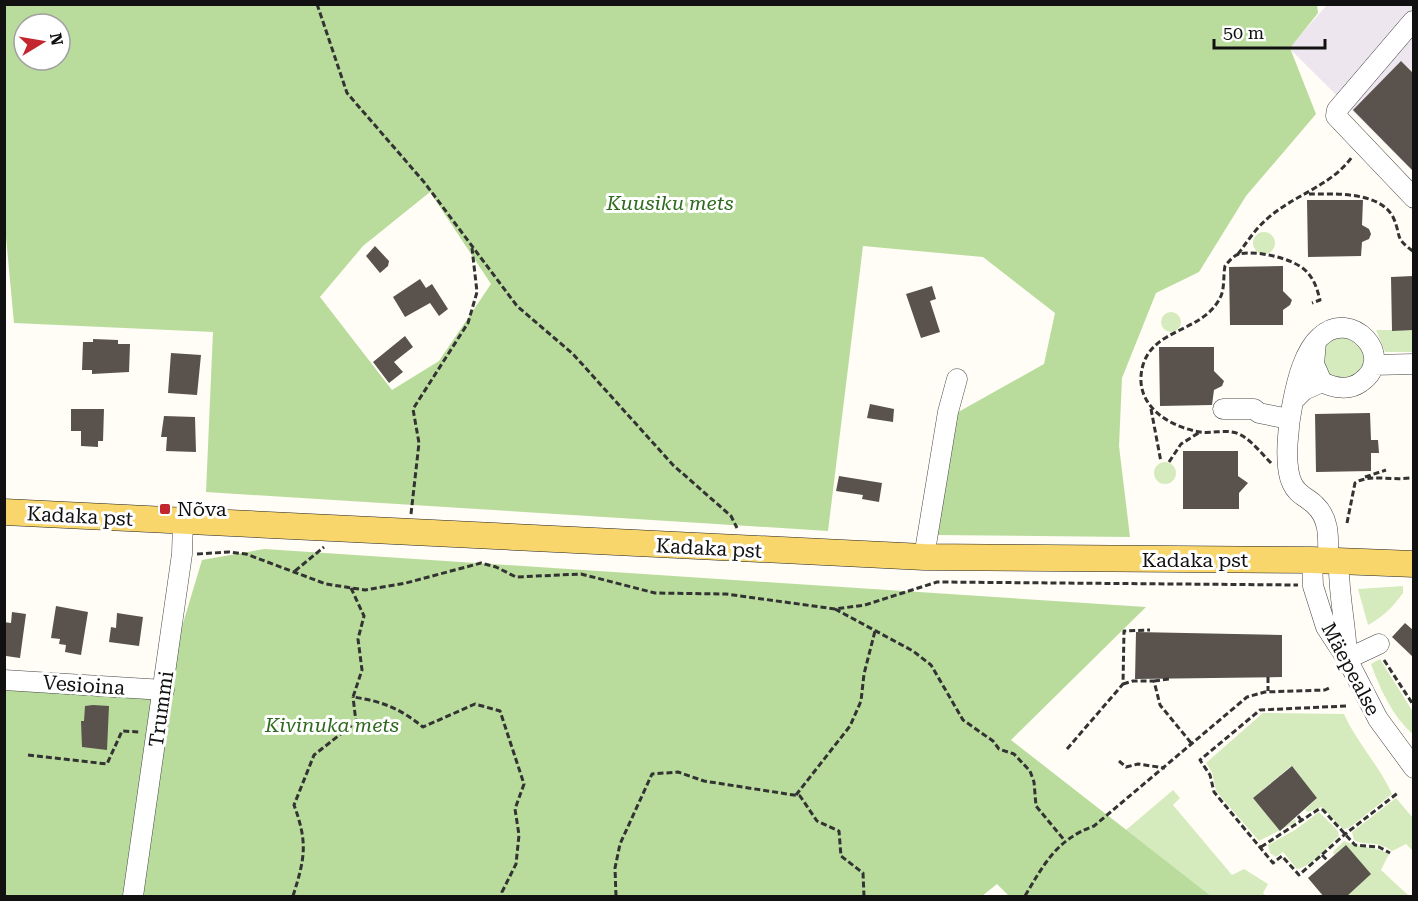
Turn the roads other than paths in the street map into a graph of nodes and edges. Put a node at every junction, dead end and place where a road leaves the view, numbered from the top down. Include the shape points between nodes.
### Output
1 (1413, 21) edge
2 (1413, 198) edge
3 (1316, 342) junction
4 (1413, 364) edge
5 (1373, 365) junction
6 (957, 379) dead end
7 (1322, 382) junction
8 (1223, 409) dead end
9 (1291, 410) junction
10 (4, 512) edge
11 (183, 521) junction
12 (924, 557) junction
13 (1326, 561) junction
14 (1413, 564) edge
15 (1379, 644) dead end
16 (1347, 659) junction
17 (4, 680) edge
18 (164, 690) junction
19 (1413, 768) edge
20 (133, 897) edge

1 - 2 street via 1337,110 1336,116
3 - 5 street via 1330,330 1346,327 1361,332 1373,348
3 - 7 street via 1314,364
3 - 9 street via 1298,377
4 - 5 street
5 - 7 street via 1364,380 1354,386 1342,388
6 - 12 street
7 - 9 street via 1304,390
8 - 9 street via 1254,409 1259,413
9 - 13 street via 1288,472 1299,494 1315,505 1327,523
10 - 11 main road, Kadaka pst
11 - 12 main road, Kadaka pst
11 - 18 street, Trummi
12 - 13 main road, Kadaka pst
13 - 14 main road, Kadaka pst
13 - 16 street via 1346,626
13 - 16 street, Mäepealse via 1313,586 1326,627
15 - 16 street
16 - 19 street, Mäepealse via 1378,719
17 - 18 street, Vesioina
18 - 20 street, Trummi

